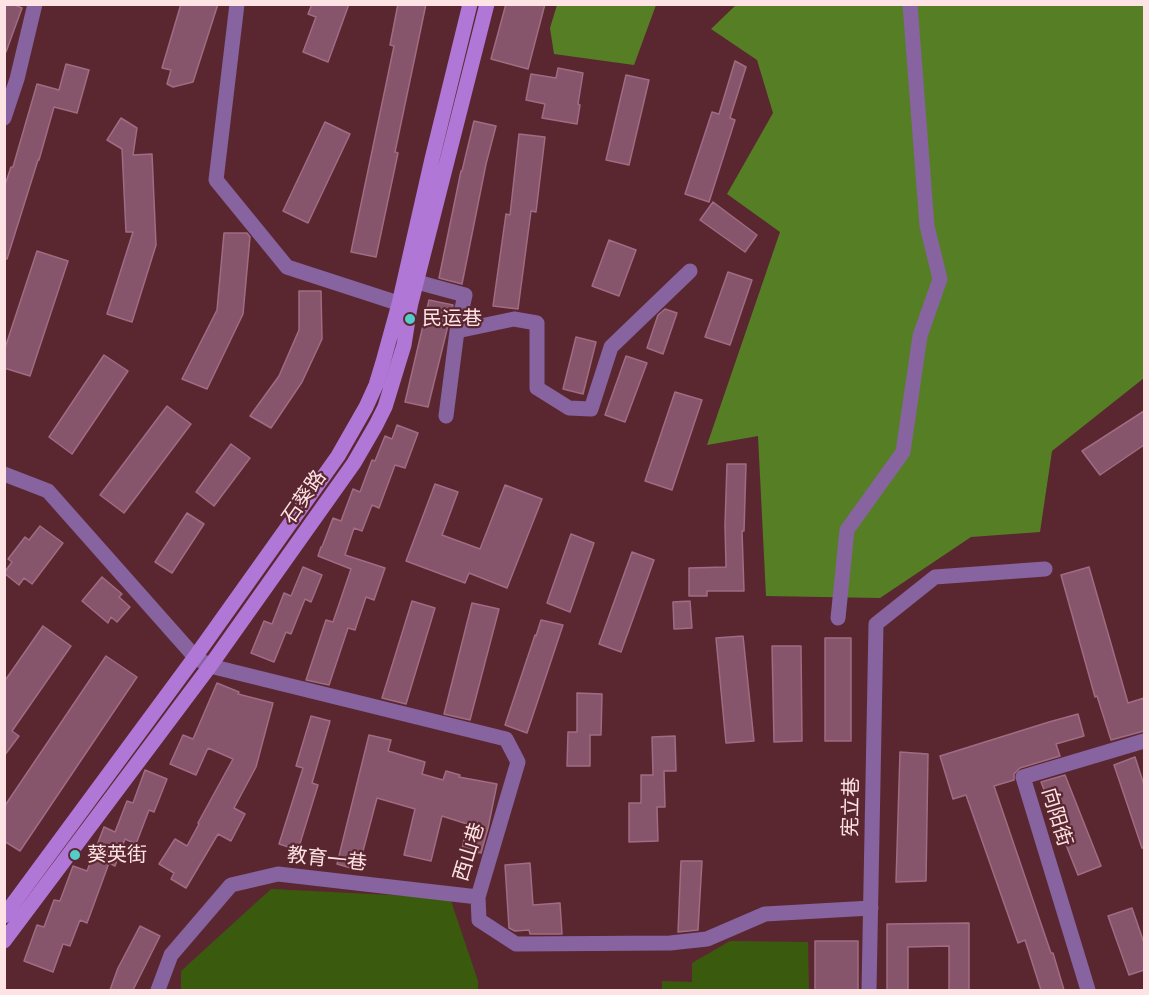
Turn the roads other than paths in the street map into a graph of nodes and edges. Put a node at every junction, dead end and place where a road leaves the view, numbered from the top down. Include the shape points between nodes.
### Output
1 (35, 4) edge
2 (237, 4) edge
3 (470, 4) edge
4 (487, 4) edge
5 (910, 4) edge
6 (4, 118) edge
7 (690, 271) dead end
8 (417, 282) junction
9 (405, 305) junction
10 (457, 331) junction
11 (446, 416) dead end
12 (4, 474) edge
13 (1045, 569) dead end
14 (838, 618) dead end
15 (195, 657) junction
16 (210, 666) junction
17 (1144, 741) edge
18 (478, 897) junction
19 (871, 908) junction
20 (4, 916) edge
21 (4, 941) edge
22 (158, 990) edge
23 (869, 990) edge
24 (1088, 990) edge

1 - 6 street
2 - 9 street via 216,180 287,267
3 - 9 main road via 432,159
4 - 8 main road, 石葵路
5 - 14 street via 927,226 940,279 920,336 903,452 847,530
7 - 10 street via 611,347 591,410 569,408 537,388 537,323 514,319
8 - 9 main road, 石葵路
8 - 10 street via 465,295
9 - 15 main road via 376,385 353,432
9 - 16 main road, 石葵路 via 404,345 385,407 366,444
10 - 11 street
12 - 15 street, 西山巷 via 48,491
13 - 19 street, 宪立巷 via 935,578 876,624
15 - 16 street, 西山巷
15 - 20 main road
16 - 18 street, 西山巷 via 506,739 518,762
16 - 21 main road, 石葵路
17 - 24 street, 向阳街 via 1023,777
18 - 19 street, 西山巷 via 479,920 516,944 670,943 707,939 765,914
18 - 22 street, 教育一巷 via 278,874 231,885 171,955
19 - 23 street, 宪立巷

